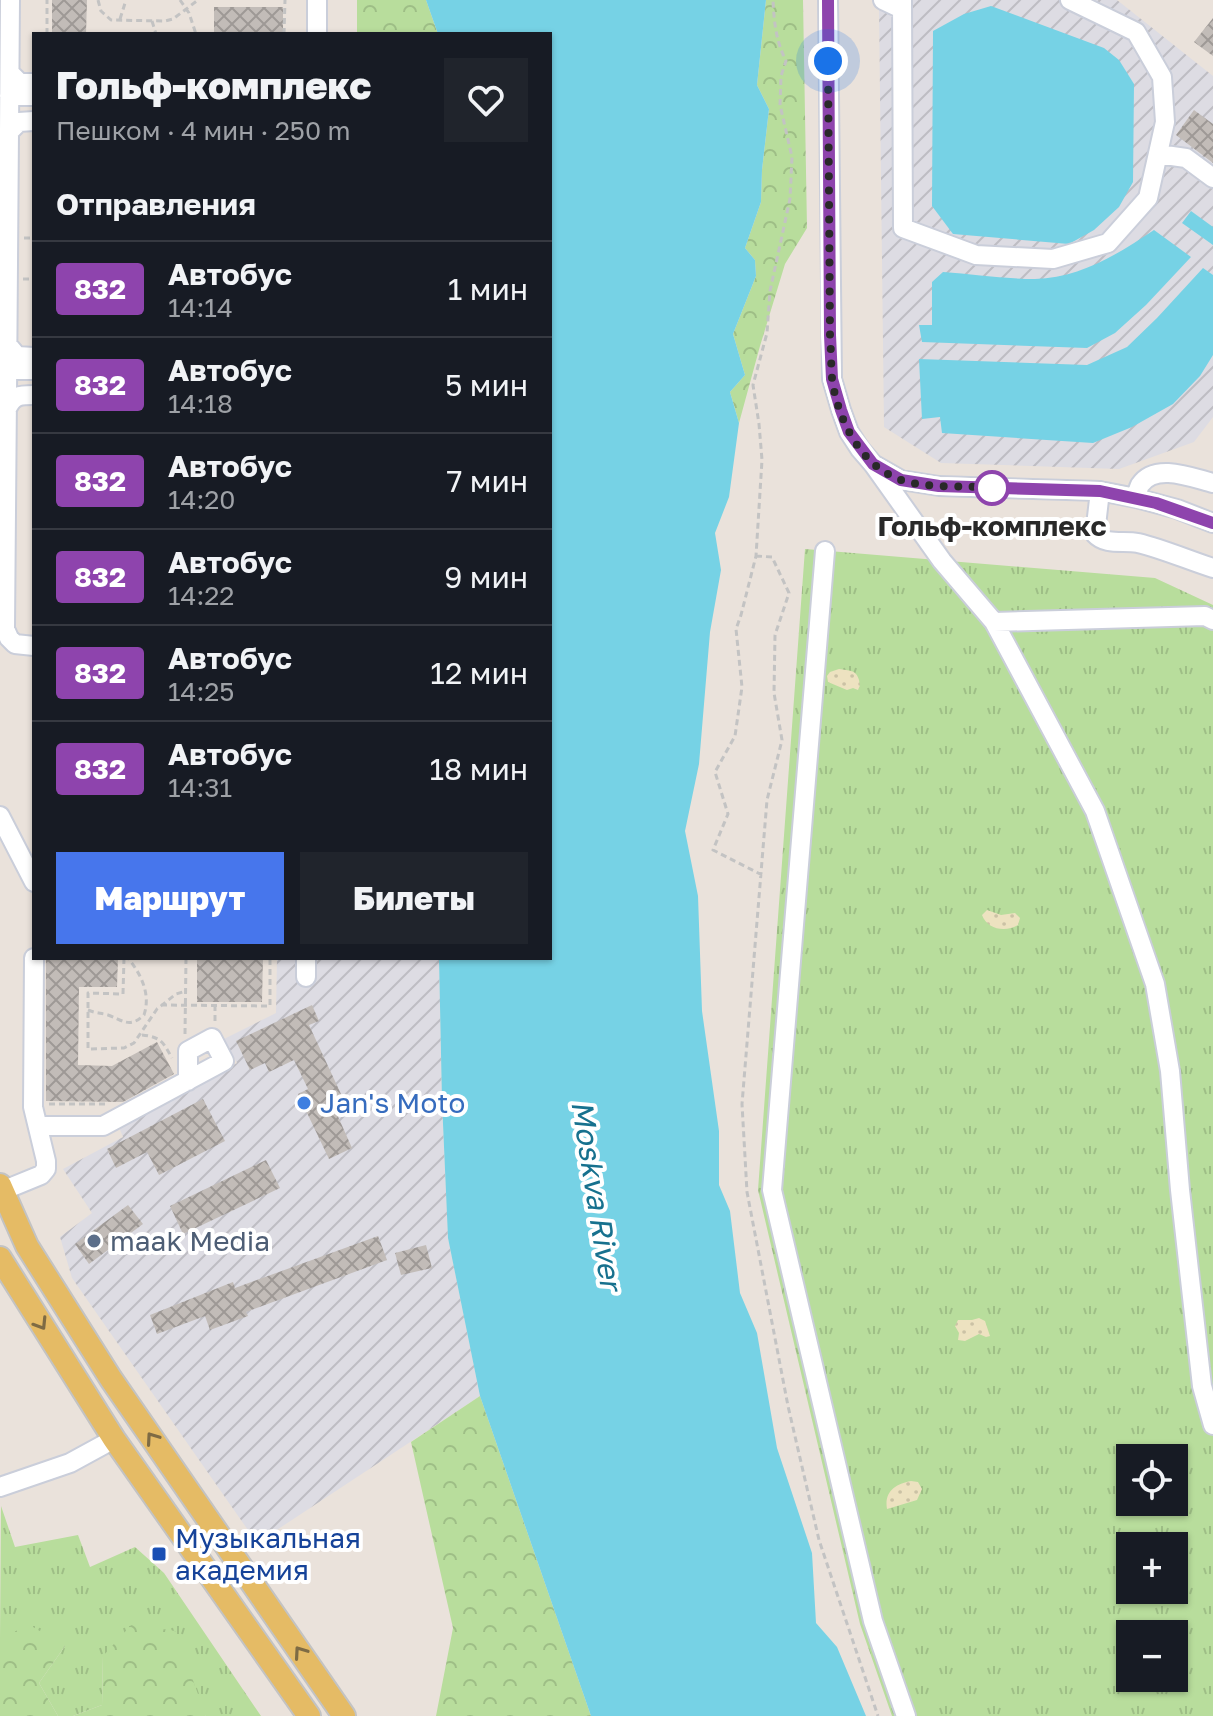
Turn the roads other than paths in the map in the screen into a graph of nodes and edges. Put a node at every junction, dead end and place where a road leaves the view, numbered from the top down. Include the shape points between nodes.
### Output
1 (10, 0) edge
2 (317, 0) edge
3 (828, 0) edge
4 (883, 0) edge
5 (1070, 0) edge
6 (907, 3) edge
7 (317, 32) edge
8 (10, 73) junction
9 (32, 83) edge
10 (9, 96) junction
11 (32, 96) edge
12 (32, 121) edge
13 (9, 132) junction
14 (1158, 154) junction
15 (1213, 178) edge
16 (7, 344) junction
17 (32, 357) edge
18 (3, 368) edge
19 (32, 370) edge
20 (32, 395) edge
21 (7, 402) junction
22 (841, 410) junction
23 (837, 437) dead end
24 (873, 464) junction
25 (1213, 483) edge
26 (1100, 491) junction
27 (1136, 498) junction
28 (1213, 523) edge
29 (825, 551) dead end
30 (1213, 568) edge
31 (1213, 620) edge
32 (994, 622) junction
33 (32, 646) edge
34 (0, 816) edge
35 (32, 878) edge
36 (34, 960) edge
37 (188, 1081) dead end
38 (38, 1126) junction
39 (1, 1188) edge
40 (0, 1258) edge
41 (0, 1273) edge
42 (23, 1296) junction
43 (1213, 1425) edge
44 (114, 1439) junction
45 (0, 1487) edge
46 (309, 1716) edge
47 (344, 1716) edge
48 (906, 1716) edge

1 - 8 street
2 - 7 street
3 - 22 street via 830,335 832,379
4 - 6 street
5 - 14 street via 1136,32 1162,77 1165,122
6 - 14 street via 903,228 976,255 1053,259 1108,243 1148,198
8 - 9 street via 20,83
8 - 10 street
10 - 11 street
10 - 13 street
12 - 13 street via 19,122
13 - 16 street
14 - 15 street via 1186,158
16 - 17 street via 17,356
16 - 18 street
18 - 19 street
18 - 21 street
20 - 21 street
21 - 33 street via 5,629 15,644
22 - 23 street
22 - 24 street via 849,432
24 - 26 street via 901,480 939,486
24 - 32 street via 942,561
25 - 27 street via 1157,474 1141,483
26 - 27 street
26 - 30 street via 1095,534 1099,538 1137,543
27 - 28 street
29 - 48 street via 772,1190 873,1621
31 - 32 street via 1205,616
32 - 43 street via 1095,811 1155,984 1170,1071 1202,1386
34 - 35 street
36 - 38 street via 33,1104
37 - 38 street via 103,1126
38 - 39 street via 46,1169
47 -> 39 main road via 111,1379 27,1246
40 - 42 main road
41 - 42 street
42 -> 44 main road
44 - 45 street via 70,1463
44 - 46 main road

